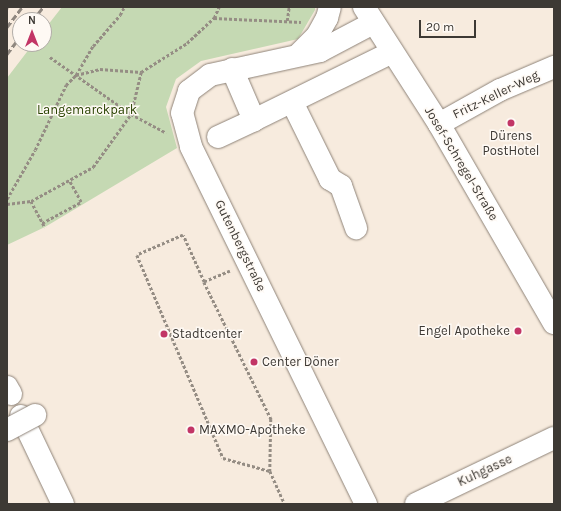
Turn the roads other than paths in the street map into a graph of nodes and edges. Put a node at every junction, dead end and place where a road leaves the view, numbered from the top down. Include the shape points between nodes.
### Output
1 (329, 12) edge
2 (369, 15) edge
3 (392, 52) junction
4 (299, 54) junction
5 (554, 67) edge
6 (232, 69) junction
7 (292, 102) junction
8 (254, 120) junction
9 (439, 124) junction
10 (218, 137) dead end
11 (356, 228) dead end
12 (554, 323) edge
13 (21, 420) edge
14 (554, 438) edge
15 (63, 504) edge
16 (366, 504) edge
17 (416, 504) edge

1 - 4 street via 316,36
2 - 3 street, Josef-Schregel-Straße
2 - 4 street, Gutenbergstraße via 320,51
3 - 7 street
3 - 9 street, Josef-Schregel-Straße
4 - 6 street, Gutenbergstraße
5 - 9 street, Fritz-Keller-Weg via 500,90
6 - 8 street
6 - 16 street, Gutenbergstraße via 210,75 189,91 182,113 191,146
7 - 8 street
7 - 11 street via 330,179 341,186
8 - 10 street
9 - 12 street, Josef-Schregel-Straße
13 - 15 street
14 - 17 street, Kuhgasse

